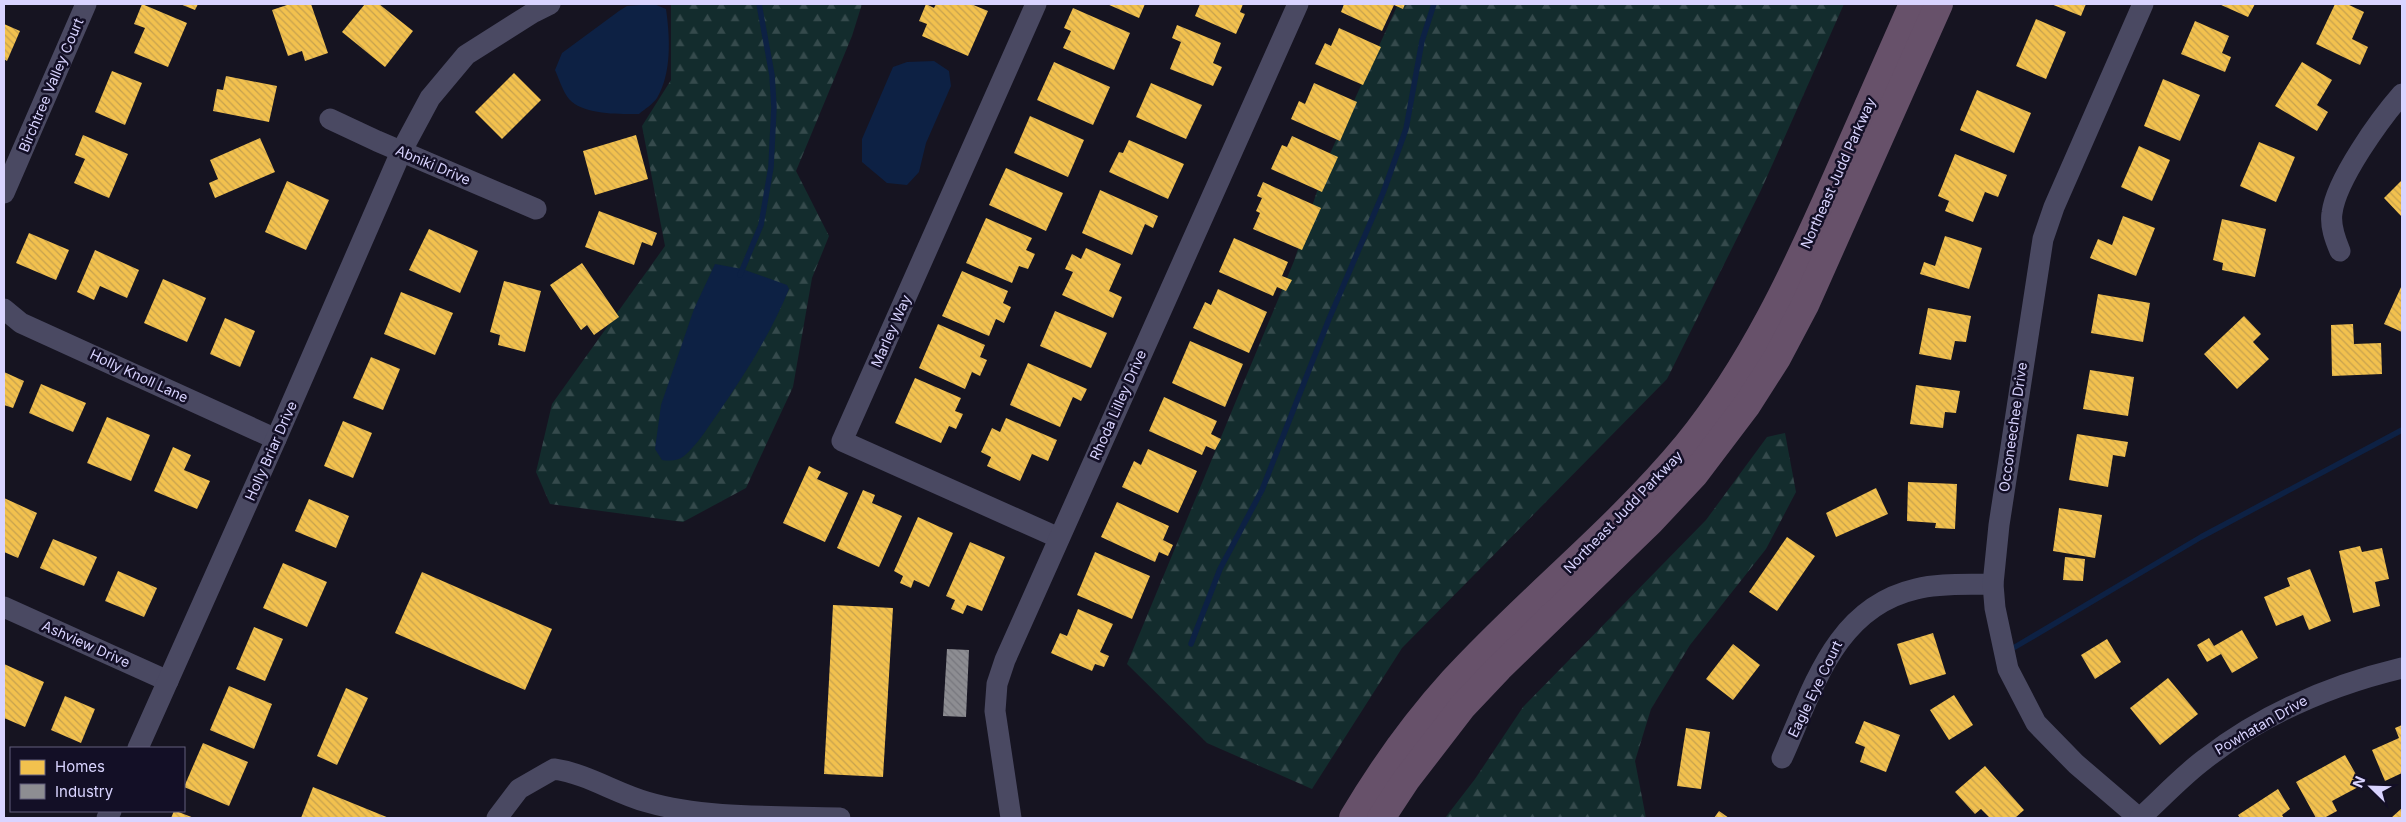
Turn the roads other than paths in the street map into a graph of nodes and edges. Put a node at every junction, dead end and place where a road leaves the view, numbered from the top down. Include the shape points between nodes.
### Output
1 (86, 4) edge
2 (1036, 4) edge
3 (1298, 4) edge
4 (1913, 4) edge
5 (1939, 4) edge
6 (2143, 4) edge
7 (538, 6) edge
8 (2402, 94) edge
9 (330, 119) dead end
10 (401, 152) junction
11 (4, 193) edge
12 (536, 209) dead end
13 (2340, 251) dead end
14 (4, 309) edge
15 (276, 440) junction
16 (1059, 538) junction
17 (1993, 584) junction
18 (4, 607) edge
19 (2402, 668) edge
20 (168, 681) junction
21 (138, 747) edge
22 (1782, 758) dead end
23 (497, 818) edge
24 (840, 818) edge
25 (1011, 818) edge
26 (1352, 818) edge
27 (1382, 818) edge
28 (2139, 818) edge

1 - 11 street, Birchtree Valley Court
2 - 16 street, Marley Way via 842,441
3 - 16 street, Rhoda Lilley Drive
4 - 26 highway, Northeast Judd Parkway via 1808,242 1753,351 1724,395 1652,485 1452,682 1404,740
5 - 27 highway, Northeast Judd Parkway via 1806,305 1748,404 1694,475 1650,522 1463,706 1406,780
6 - 17 street, Occoneechee Drive via 2043,239
7 - 10 street, Holly Briar Drive via 466,54 430,98
8 - 13 street via 2367,140 2345,179 2332,213 2334,235
9 - 10 street, Abniki Drive
10 - 12 street, Abniki Drive
10 - 15 street, Holly Briar Drive
14 - 15 street, Holly Knoll Lane via 21,323
15 - 20 street, Holly Briar Drive
16 - 25 street, Rhoda Lilley Drive via 997,684 995,711
17 - 22 street, Eagle Eye Court via 1919,588 1898,594 1863,615 1850,626 1830,654
17 - 28 street, Occoneechee Drive via 1998,631 2008,669 2036,723 2070,758
18 - 20 street, Ashview Drive
19 - 28 street, Powhatan Drive via 2309,697 2255,726 2205,759
20 - 21 street, Holly Briar Drive
23 - 24 street via 519,788 554,769 598,781 646,802 684,811

